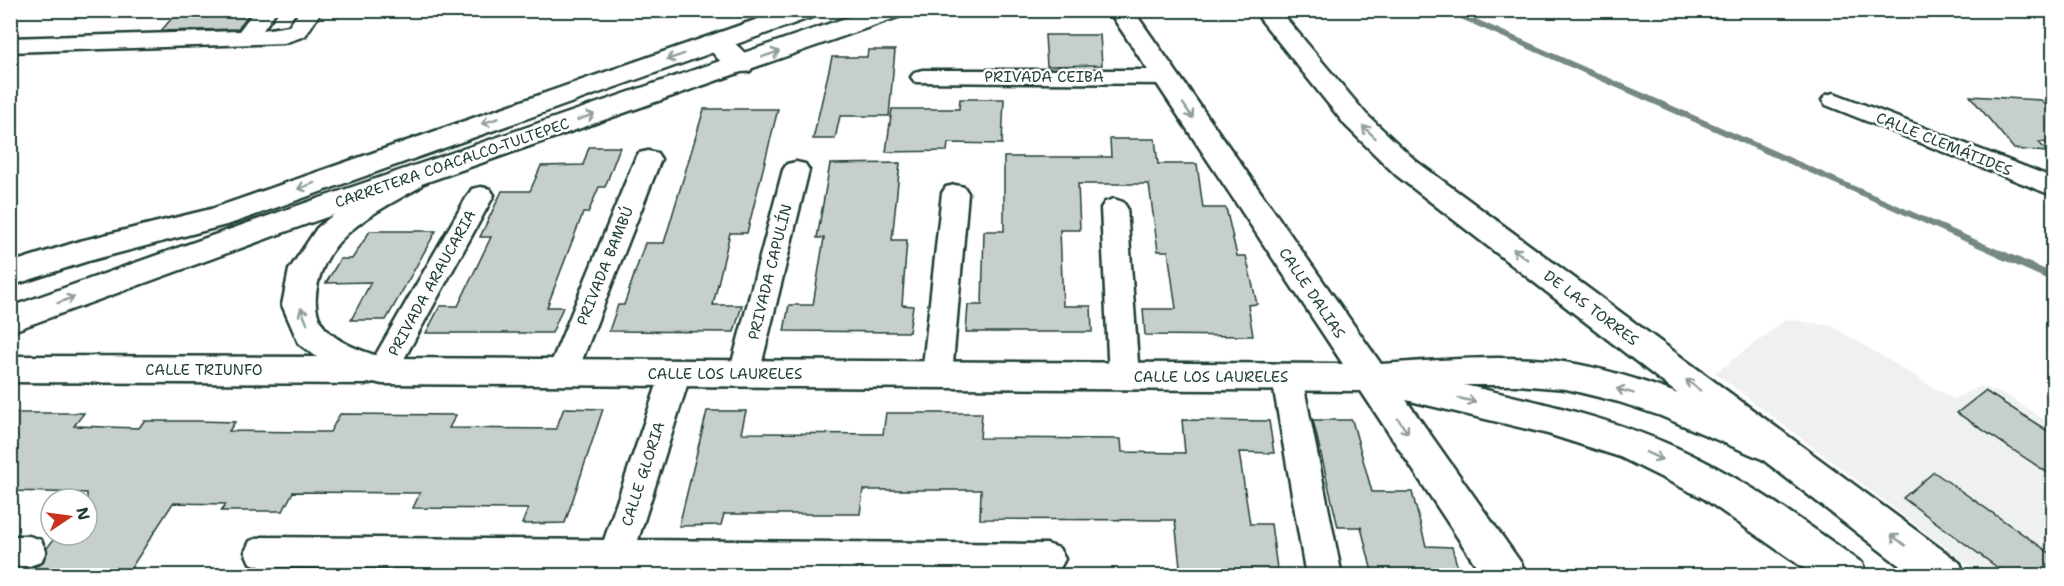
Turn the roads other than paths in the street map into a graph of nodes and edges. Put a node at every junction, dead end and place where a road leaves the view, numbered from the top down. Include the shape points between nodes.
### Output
1 (267, 10) edge
2 (312, 10) edge
3 (809, 10) edge
4 (896, 10) edge
5 (1120, 10) edge
6 (1265, 10) edge
7 (246, 37) junction
8 (718, 42) junction
9 (10, 45) edge
10 (741, 64) junction
11 (923, 77) dead end
12 (1165, 77) junction
13 (1834, 100) dead end
14 (648, 159) dead end
15 (796, 170) dead end
16 (421, 174) junction
17 (2054, 188) edge
18 (955, 193) dead end
19 (481, 195) dead end
20 (1114, 208) dead end
21 (296, 217) junction
22 (10, 275) edge
23 (10, 292) edge
24 (10, 320) edge
25 (16, 370) edge
26 (382, 371) junction
27 (562, 373) junction
28 (676, 374) junction
29 (744, 374) junction
30 (937, 375) junction
31 (1124, 376) junction
32 (1287, 378) junction
33 (1369, 378) junction
34 (1778, 449) junction
35 (262, 552) dead end
36 (1047, 559) dead end
37 (612, 566) edge
38 (1324, 576) edge
39 (1506, 576) edge
40 (1846, 576) edge
41 (1945, 576) edge

1 - 7 street
2 - 7 street via 292,34
3 - 8 main road, CARRETERA COACALCO-TULTEPEC
10 -> 4 main road, CARRETERA COACALCO-TULTEPEC
5 - 12 main road, CALLE DALIAS
34 -> 6 main road, DE LAS TORRES via 1406,168 1356,120
7 - 9 street
8 - 10 main road
8 -> 22 main road, CARRETERA COACALCO-TULTEPEC via 219,217 81,252
16 -> 10 main road, CARRETERA COACALCO-TULTEPEC
11 - 12 street, PRIVADA CEIBA
12 -> 33 main road, CALLE DALIAS
13 - 17 street, CALLE CLEMÁTIDES
14 - 27 street, PRIVADA BAMBÚ
15 - 29 street, PRIVADA CAPULÍN
16 - 21 main road, CARRETERA COACALCO-TULTEPEC
26 -> 16 main road, CALLE LOS LAURELES via 343,358 311,335 299,304 305,270 328,235 364,205
18 - 30 street
19 - 26 street, PRIVADA ARAUCARIA
20 - 31 street
21 - 23 main road via 64,274
24 -> 21 main road, CARRETERA COACALCO-TULTEPEC
25 - 26 main road, CALLE TRIUNFO
26 - 27 main road, CALLE LOS LAURELES
27 - 28 main road, CALLE LOS LAURELES
28 - 29 main road, CALLE LOS LAURELES
28 - 37 street, CALLE GLORIA
29 - 30 main road, CALLE LOS LAURELES
30 - 31 main road, CALLE LOS LAURELES
31 - 32 main road, CALLE LOS LAURELES
32 - 33 main road, CALLE LOS LAURELES
32 - 38 street
34 -> 33 main road via 1634,393 1567,376 1496,369
33 -> 39 main road, CALLE DALIAS
33 -> 40 main road via 1536,416 1633,446 1697,476
41 -> 34 main road, DE LAS TORRES
35 - 37 street
36 - 37 street

